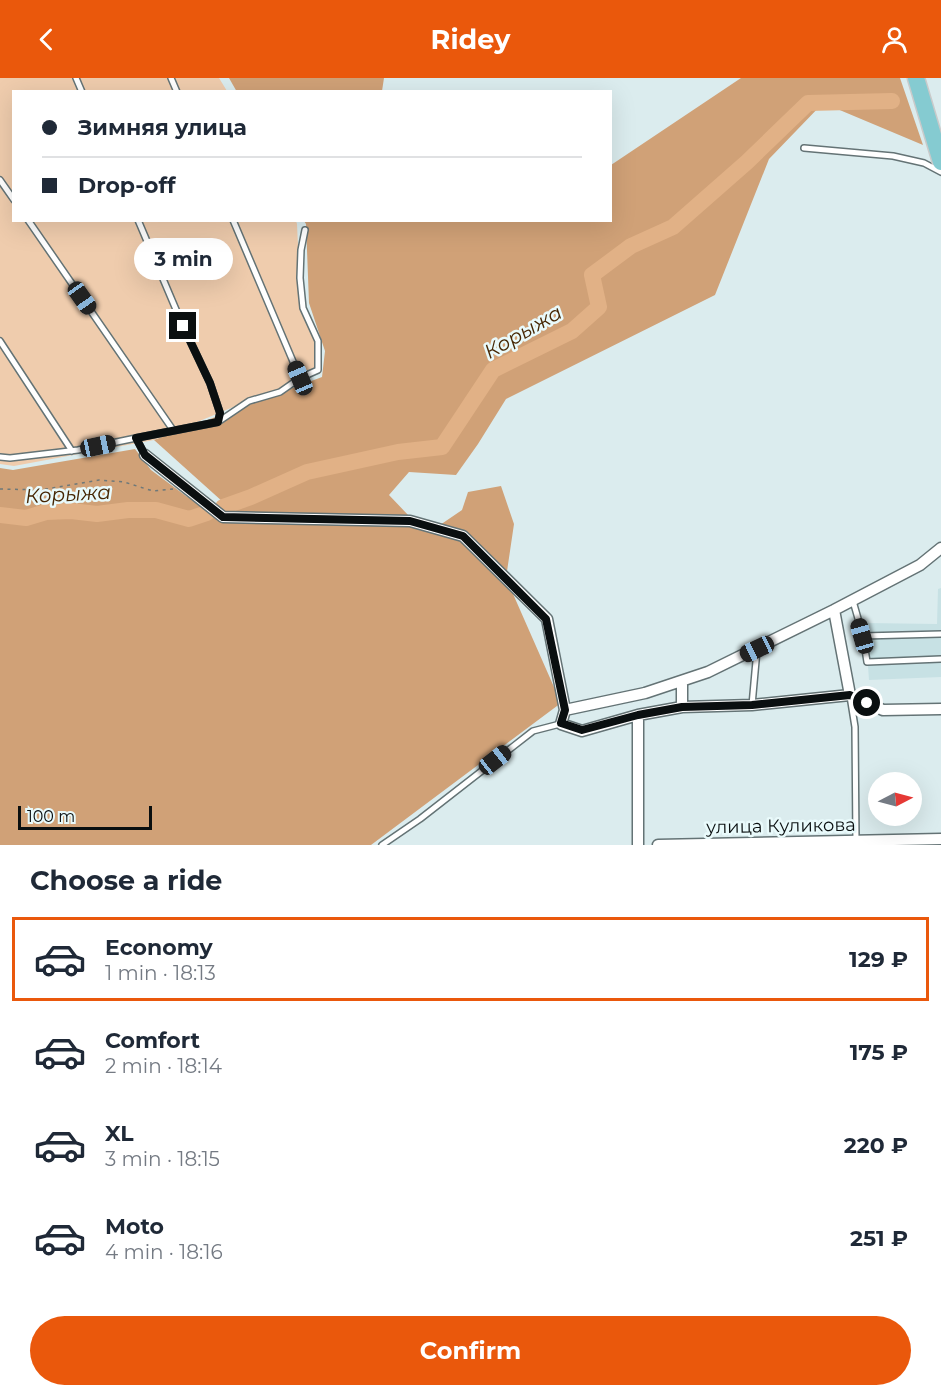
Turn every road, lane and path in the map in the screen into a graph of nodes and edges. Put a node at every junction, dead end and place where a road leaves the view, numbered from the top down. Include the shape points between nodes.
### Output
1 (916, 78) edge
2 (804, 148) dead end
3 (941, 162) edge
4 (941, 172) edge
5 (0, 180) edge
6 (12, 197) edge
7 (29, 222) edge
8 (139, 222) edge
9 (234, 222) edge
10 (305, 230) dead end
11 (0, 341) edge
12 (300, 378) junction
13 (218, 422) junction
14 (173, 430) junction
15 (136, 438) junction
16 (72, 451) junction
17 (145, 455) joint
18 (0, 457) edge
19 (185, 487) junction
20 (0, 489) edge
21 (941, 548) edge
22 (853, 601) junction
23 (834, 610) junction
24 (941, 634) edge
25 (862, 636) junction
26 (757, 649) junction
27 (941, 659) edge
28 (682, 681) junction
29 (850, 695) junction
30 (752, 705) junction
31 (682, 707) junction
32 (941, 709) edge
33 (565, 710) junction
34 (638, 715) junction
35 (561, 723) junction
36 (941, 839) edge
37 (856, 843) edge
38 (382, 845) edge
39 (638, 845) edge
40 (658, 845) edge

1 - 3 main road
2 - 4 lane via 893,156 924,163
5 - 6 lane
7 - 14 lane
8 - 13 lane via 210,383 220,413
9 - 12 lane
10 - 12 lane via 300,278 303,308 318,341 318,370
11 - 16 lane
12 - 13 lane via 280,392 249,401
13 - 14 lane
14 - 15 lane
15 - 16 lane
15 - 17 lane
16 - 18 lane
17 - 19 street
19 - 20 path via 153,490 99,480 41,490
19 - 33 street via 223,517 410,521 463,536 546,619
21 - 22 street via 921,565
22 - 23 street
22 - 25 lane
23 - 26 street
23 - 29 street
24 - 25 lane
25 - 27 lane via 867,662
26 - 28 street
26 - 30 lane
28 - 31 street
28 - 33 street
29 - 30 street
29 - 32 street via 883,710
29 - 37 lane via 855,727
30 - 31 street
31 - 34 street
33 - 35 street
34 - 35 street via 582,730
34 - 39 street
35 - 38 lane via 534,731
36 - 37 street, улица Куликова
37 - 40 street, улица Куликова

